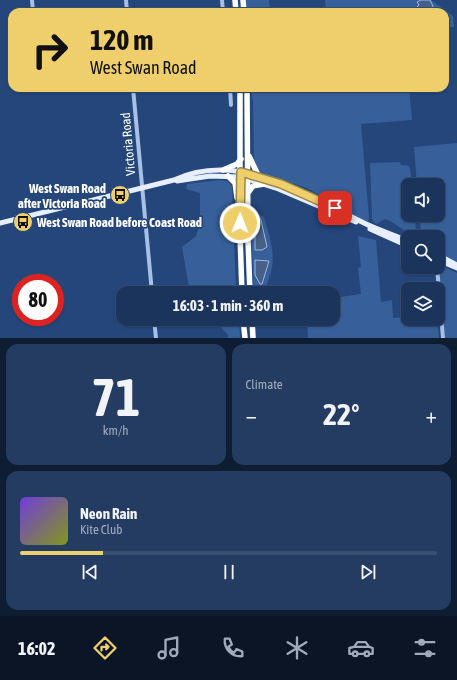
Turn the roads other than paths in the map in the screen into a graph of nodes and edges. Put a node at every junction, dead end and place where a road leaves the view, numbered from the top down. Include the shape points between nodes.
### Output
1 (133, 92) edge
2 (230, 92) edge
3 (240, 92) edge
4 (247, 92) edge
5 (231, 105) dead end
6 (248, 154) junction
7 (241, 159) junction
8 (223, 170) junction
9 (241, 174) junction
10 (258, 175) junction
11 (228, 176) junction
12 (248, 176) junction
13 (174, 180) junction
14 (264, 184) junction
15 (142, 188) junction
16 (248, 193) junction
17 (240, 206) junction
18 (0, 223) edge
19 (401, 238) edge
20 (401, 243) edge
21 (445, 261) edge
22 (445, 262) edge
23 (457, 264) edge
24 (457, 268) edge
25 (438, 274) edge
26 (151, 286) edge
27 (242, 286) edge
28 (250, 286) edge
29 (155, 326) edge
30 (244, 326) edge
31 (253, 326) edge
32 (156, 338) edge
33 (245, 338) edge
34 (254, 338) edge
35 (443, 338) edge

1 - 15 street, Victoria Road
2 - 5 street
3 - 7 highway
4 - 6 highway
6 - 10 highway
6 - 12 highway
7 - 8 highway
7 - 9 highway
8 - 9 main road
8 - 13 main road via 196,173
9 - 11 main road
9 - 12 main road
9 - 17 highway
10 - 12 main road
10 - 19 main road
11 - 13 main road
11 - 17 highway via 235,183
12 - 14 main road
12 - 16 highway
13 - 15 main road
14 - 16 highway via 253,186
14 - 20 main road
15 - 18 main road
15 - 26 street, Victoria Road
16 - 28 highway
17 - 27 highway
21 - 23 main road
22 - 24 main road
25 - 35 street
29 - 32 street
30 - 33 highway
31 - 34 highway

